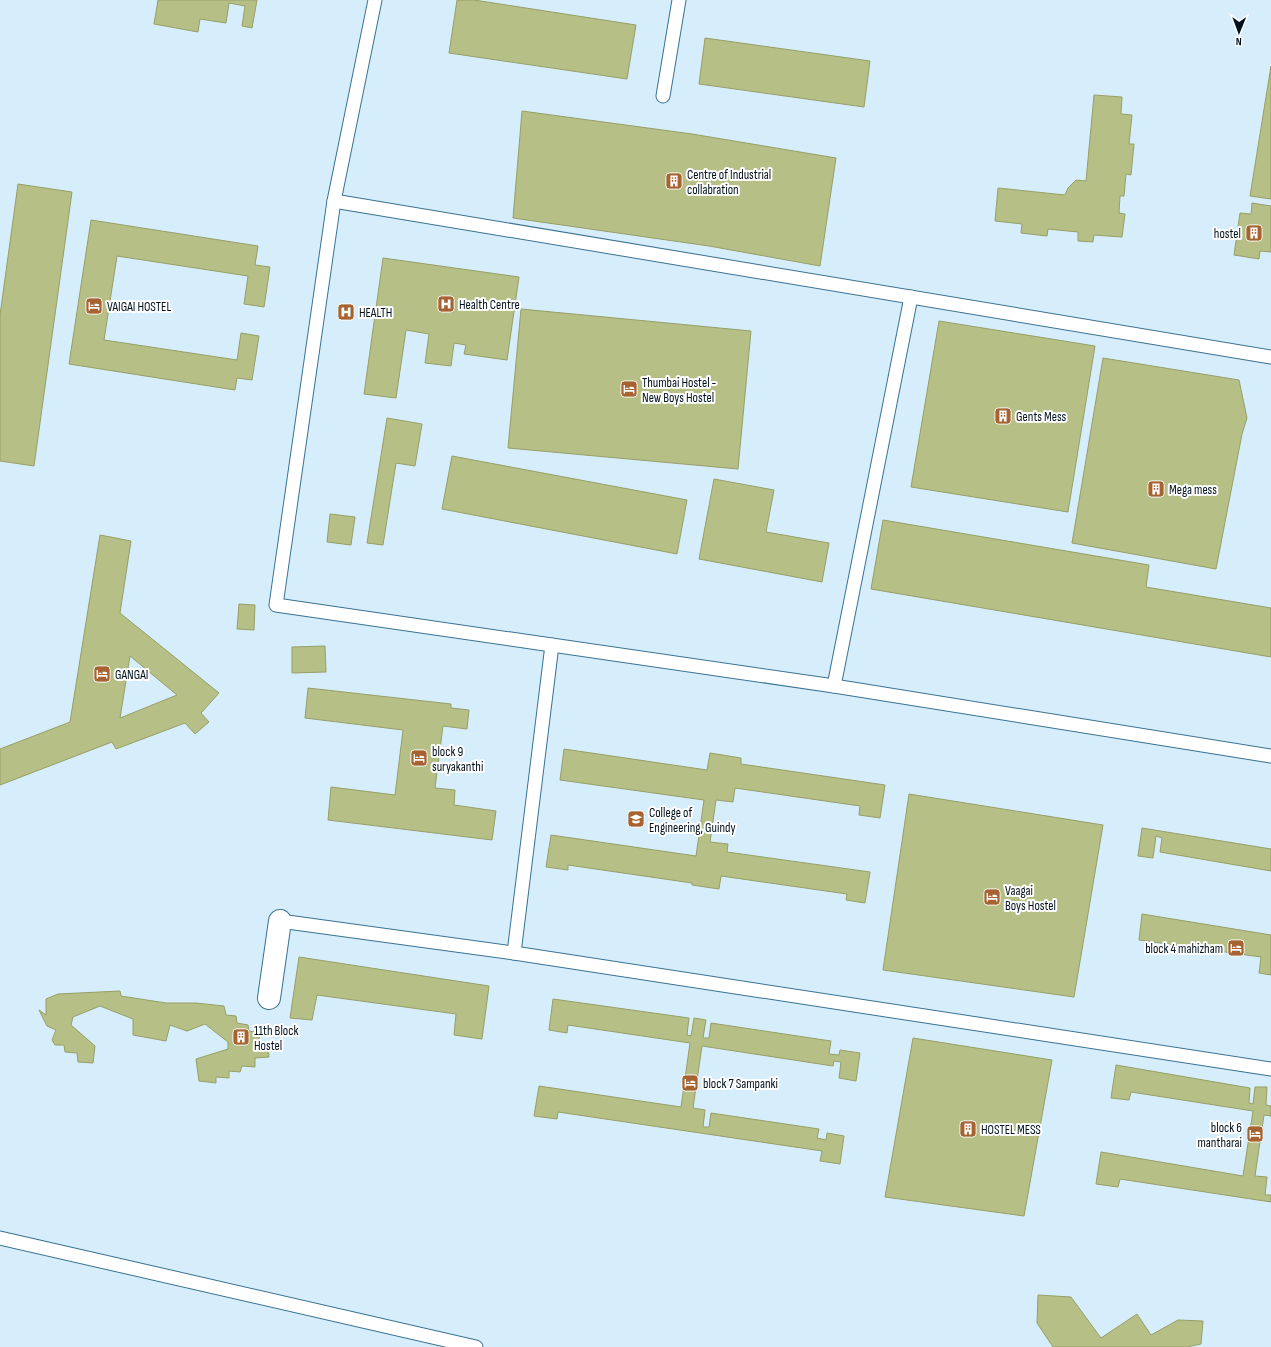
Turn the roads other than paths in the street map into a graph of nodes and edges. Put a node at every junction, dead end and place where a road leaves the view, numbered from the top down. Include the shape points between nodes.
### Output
1 (375, 0) edge
2 (679, 0) edge
3 (663, 96) dead end
4 (334, 201) junction
5 (911, 297) junction
6 (1271, 357) edge
7 (552, 645) junction
8 (834, 686) junction
9 (1271, 756) edge
10 (280, 921) joint
11 (514, 953) junction
12 (269, 998) dead end
13 (1271, 1069) edge
14 (0, 1238) edge
15 (476, 1347) edge

1 - 4 lane
2 - 3 lane
4 - 5 lane
4 - 7 lane via 276,605
5 - 6 lane
5 - 8 lane
7 - 8 lane
7 - 11 lane
8 - 9 lane
10 - 11 lane
10 - 12 street
11 - 13 lane
14 - 15 lane

